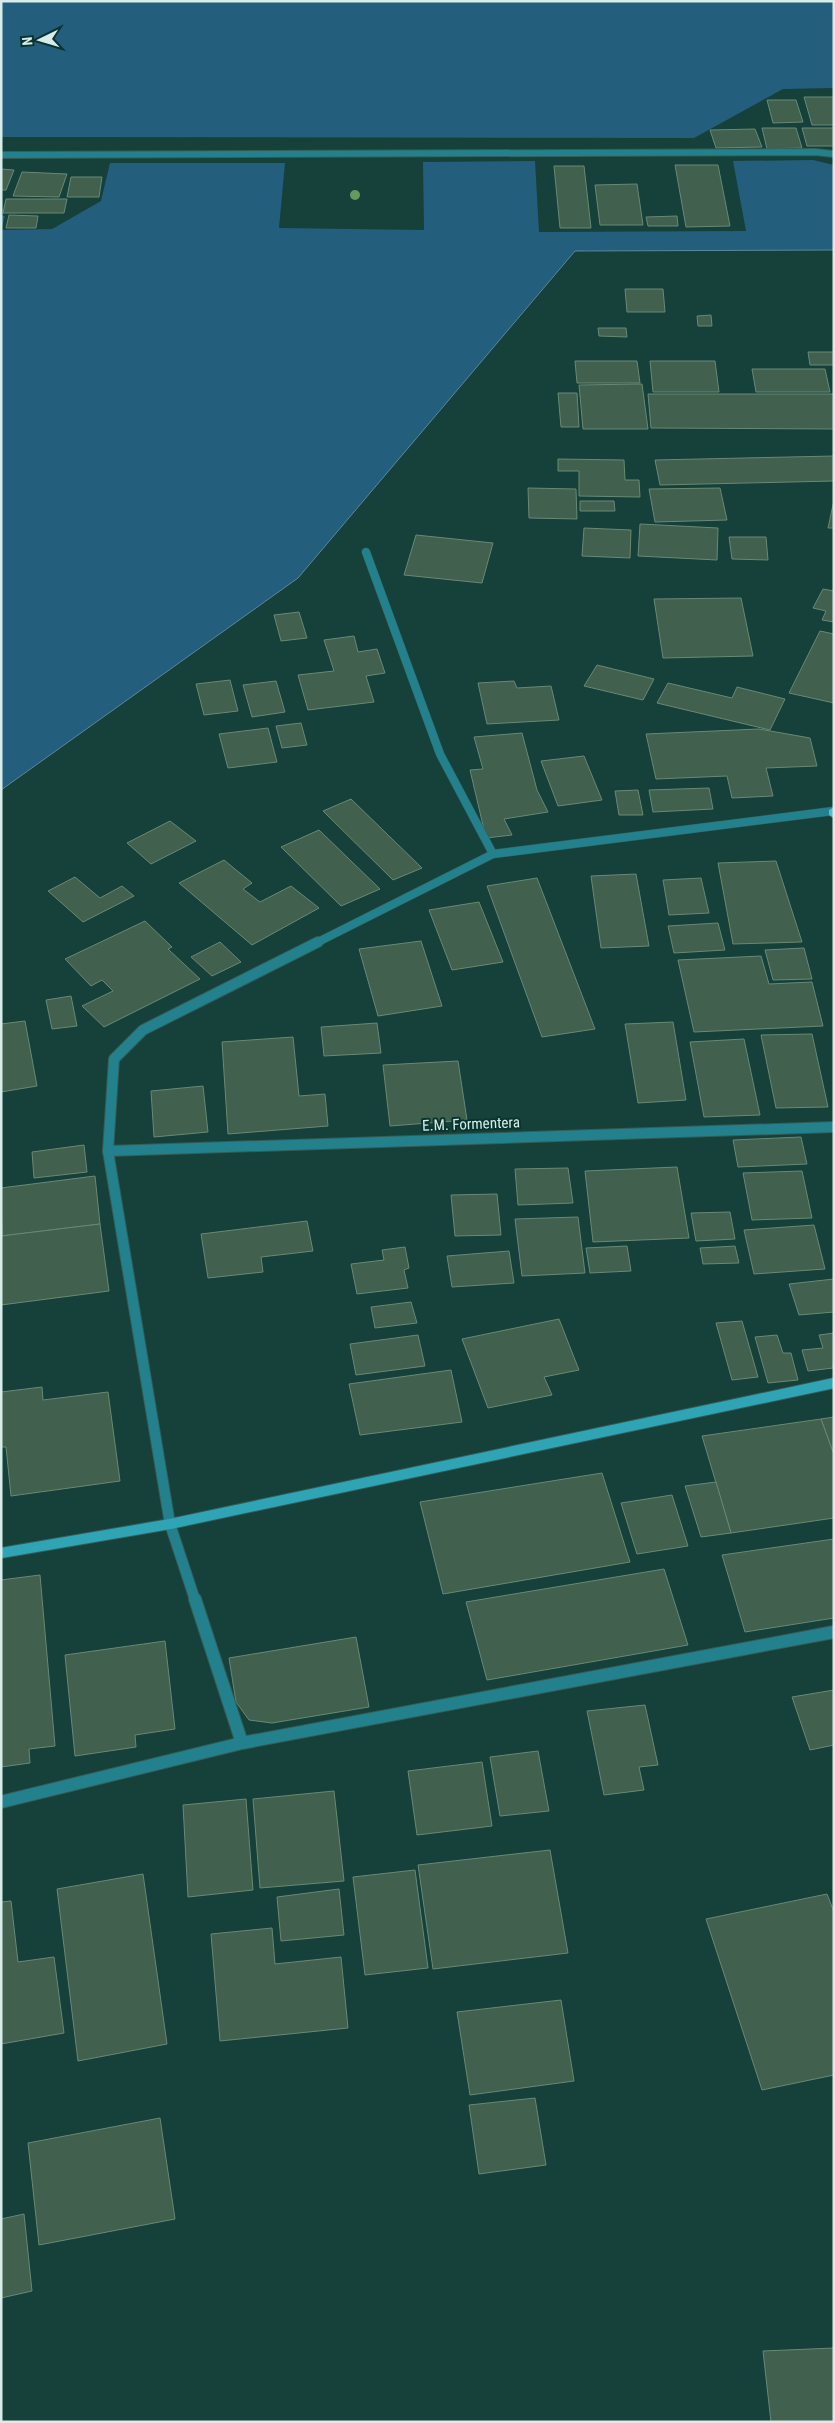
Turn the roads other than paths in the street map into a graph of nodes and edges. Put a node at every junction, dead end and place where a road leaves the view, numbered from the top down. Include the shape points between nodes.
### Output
1 (834, 154) edge
2 (1, 155) edge
3 (366, 552) dead end
4 (834, 812) edge
5 (493, 854) junction
6 (834, 1127) edge
7 (108, 1151) junction
8 (834, 1383) edge
9 (170, 1524) junction
10 (1, 1553) edge
11 (834, 1632) edge
12 (242, 1743) junction
13 (1, 1802) edge

1 - 2 street
3 - 5 street via 440,754
4 - 5 street
5 - 7 street via 143,1030 114,1059
6 - 7 street, E.M. Formentera
7 - 9 street
8 - 9 main road
9 - 10 main road
9 - 12 street
11 - 12 street
12 - 13 street

